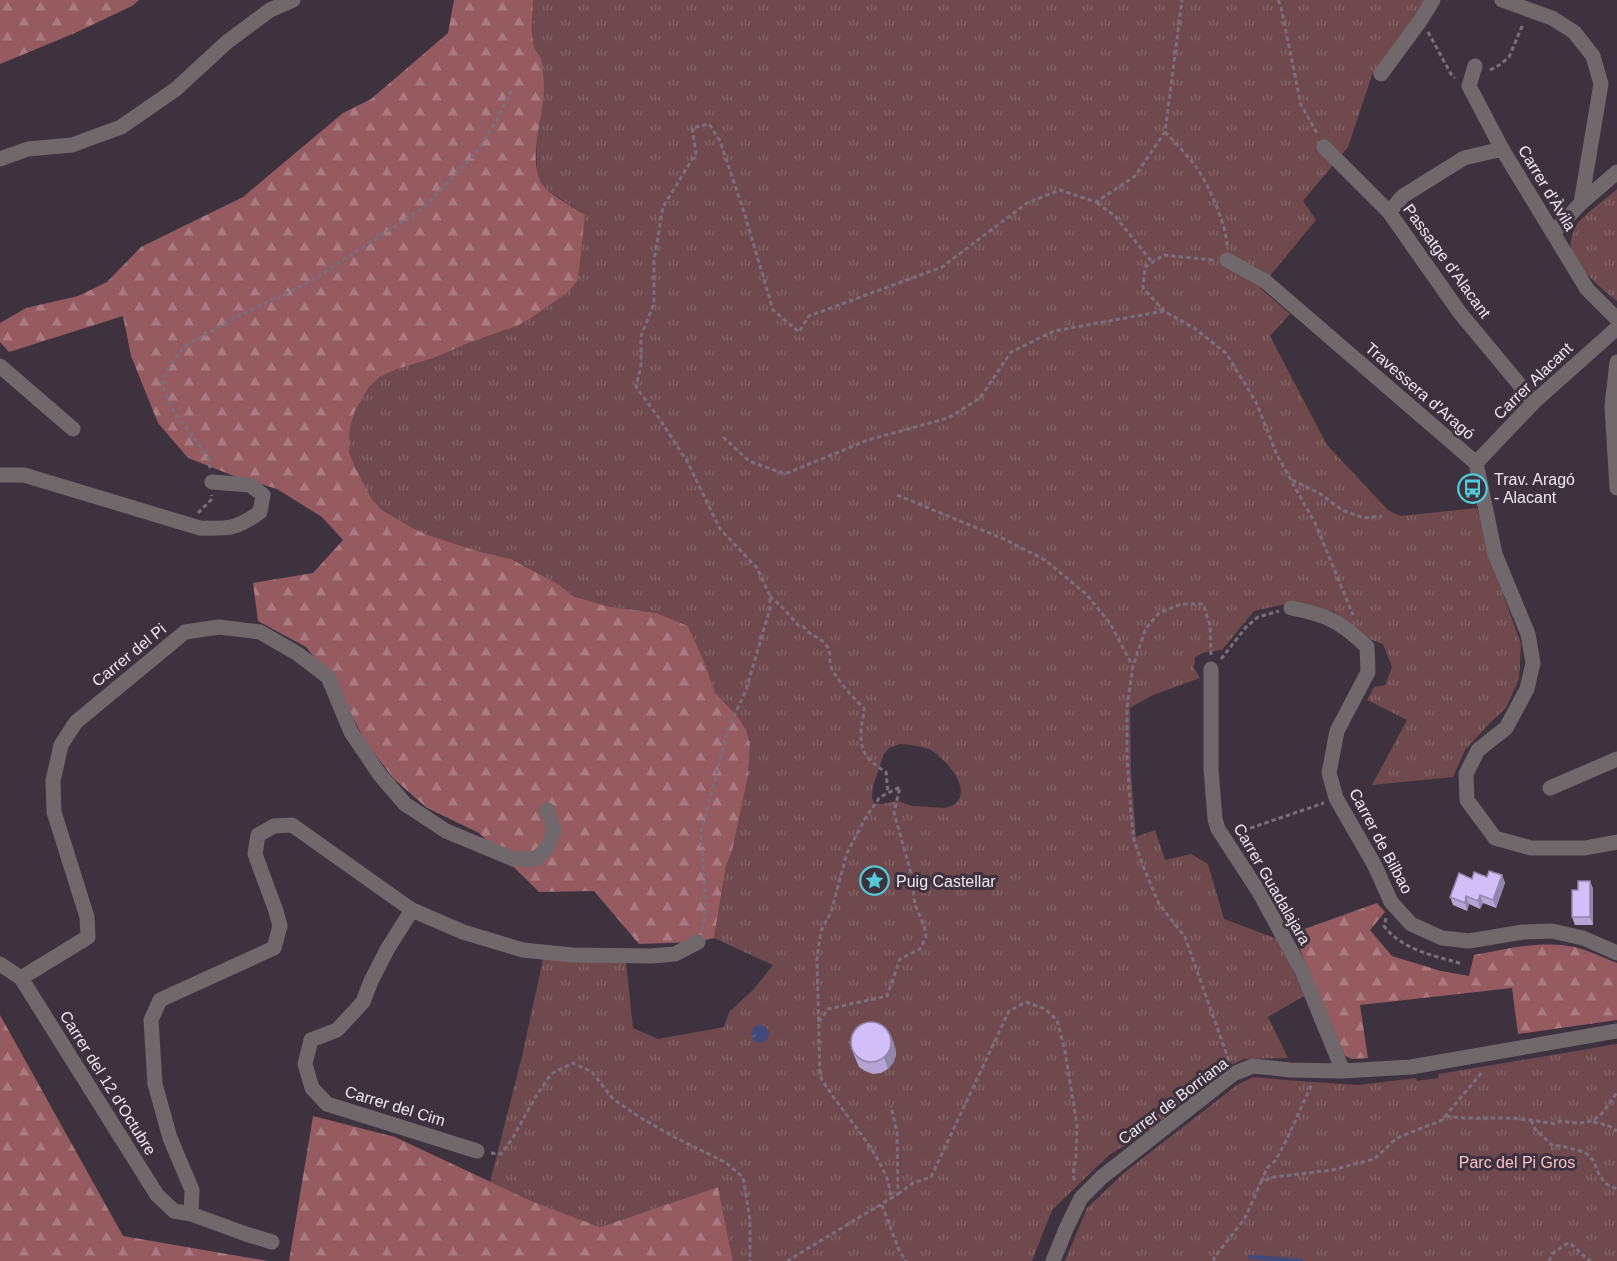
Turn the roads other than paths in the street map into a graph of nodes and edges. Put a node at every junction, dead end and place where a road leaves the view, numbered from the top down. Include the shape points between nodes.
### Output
1 (293, 0) edge
2 (1433, 0) edge
3 (1502, 0) edge
4 (1475, 66) dead end
5 (1381, 74) dead end
6 (1324, 147) road end
7 (1502, 149) junction
8 (0, 159) edge
9 (1617, 172) edge
10 (1581, 203) junction
11 (1389, 212) junction
12 (1553, 233) junction
13 (1227, 260) road end
14 (1617, 319) edge
15 (1617, 328) edge
16 (1617, 362) edge
17 (0, 366) edge
18 (1534, 402) junction
19 (73, 429) dead end
20 (1476, 463) junction
21 (0, 475) edge
22 (212, 482) road end
23 (1617, 488) edge
24 (1291, 608) road end
25 (1211, 669) road end
26 (1617, 759) edge
27 (1550, 788) dead end
28 (547, 810) dead end
29 (1617, 843) edge
30 (412, 910) junction
31 (698, 942) road end
32 (1617, 953) edge
33 (0, 964) edge
34 (21, 978) junction
35 (1617, 1031) edge
36 (1342, 1071) junction
37 (477, 1151) road end
38 (191, 1214) junction
39 (272, 1242) dead end
40 (1053, 1261) edge

1 - 8 street via 270,10 227,42 176,89 121,127 72,144 28,149
2 - 5 street
3 - 10 street via 1552,18 1574,32 1593,56 1601,84
4 - 7 street, Carrer d'Àvila via 1469,86
6 - 11 street, Passatge d'Alacant
7 - 11 street via 1464,158 1402,196
7 - 12 street, Carrer d'Àvila
9 - 10 street
10 - 12 street
11 - 18 street, Passatge d'Alacant via 1460,313
12 - 14 street, Carrer d'Àvila via 1587,289
13 - 20 street, Travessera d'Aragó via 1265,281
15 - 18 street, Carrer Alacant
16 - 23 street via 1612,406
17 - 19 street
18 - 20 street, Carrer Alacant
20 - 29 street, Travessera d'Aragó via 1495,554 1528,634 1533,663 1527,688 1506,728 1478,750 1466,774 1467,800 1495,838 1504,841 1531,848 1585,848
21 - 22 street via 24,475 200,528 224,529 245,523 261,512 263,495 250,485
24 - 32 street, Carrer de Bilbao via 1336,621 1366,647 1368,672 1337,731 1329,773 1336,798 1376,866 1391,902 1412,924 1442,938 1469,941 1552,931 1583,938
25 - 36 street, Carrer Guadalajara via 1211,769 1218,829 1259,892 1302,971
26 - 27 street
28 - 34 street, Carrer del Pi via 554,831 547,848 536,859 513,859 446,831 405,804 380,775 351,732 328,677 298,654 261,632 219,627 185,632 76,722 61,745 53,781 54,812 87,917 88,937
30 - 31 street via 463,932 523,950 651,956 675,954
30 - 37 street, Carrer del Cim via 388,948 363,1002 337,1030 311,1040 305,1064 312,1088 327,1104
30 - 38 street via 292,825 274,826 258,835 255,854 280,926 274,948 160,1000 151,1020 155,1084 170,1138 192,1190
33 - 34 street, Carrer del 12 d'Octubre
34 - 38 street, Carrer del 12 d'Octubre via 157,1195 174,1210
35 - 36 street, Carrer de Borriana via 1410,1067
36 - 40 street, Carrer de Borriana via 1253,1066 1233,1074 1081,1198
38 - 39 street, Carrer del 12 d'Octubre

